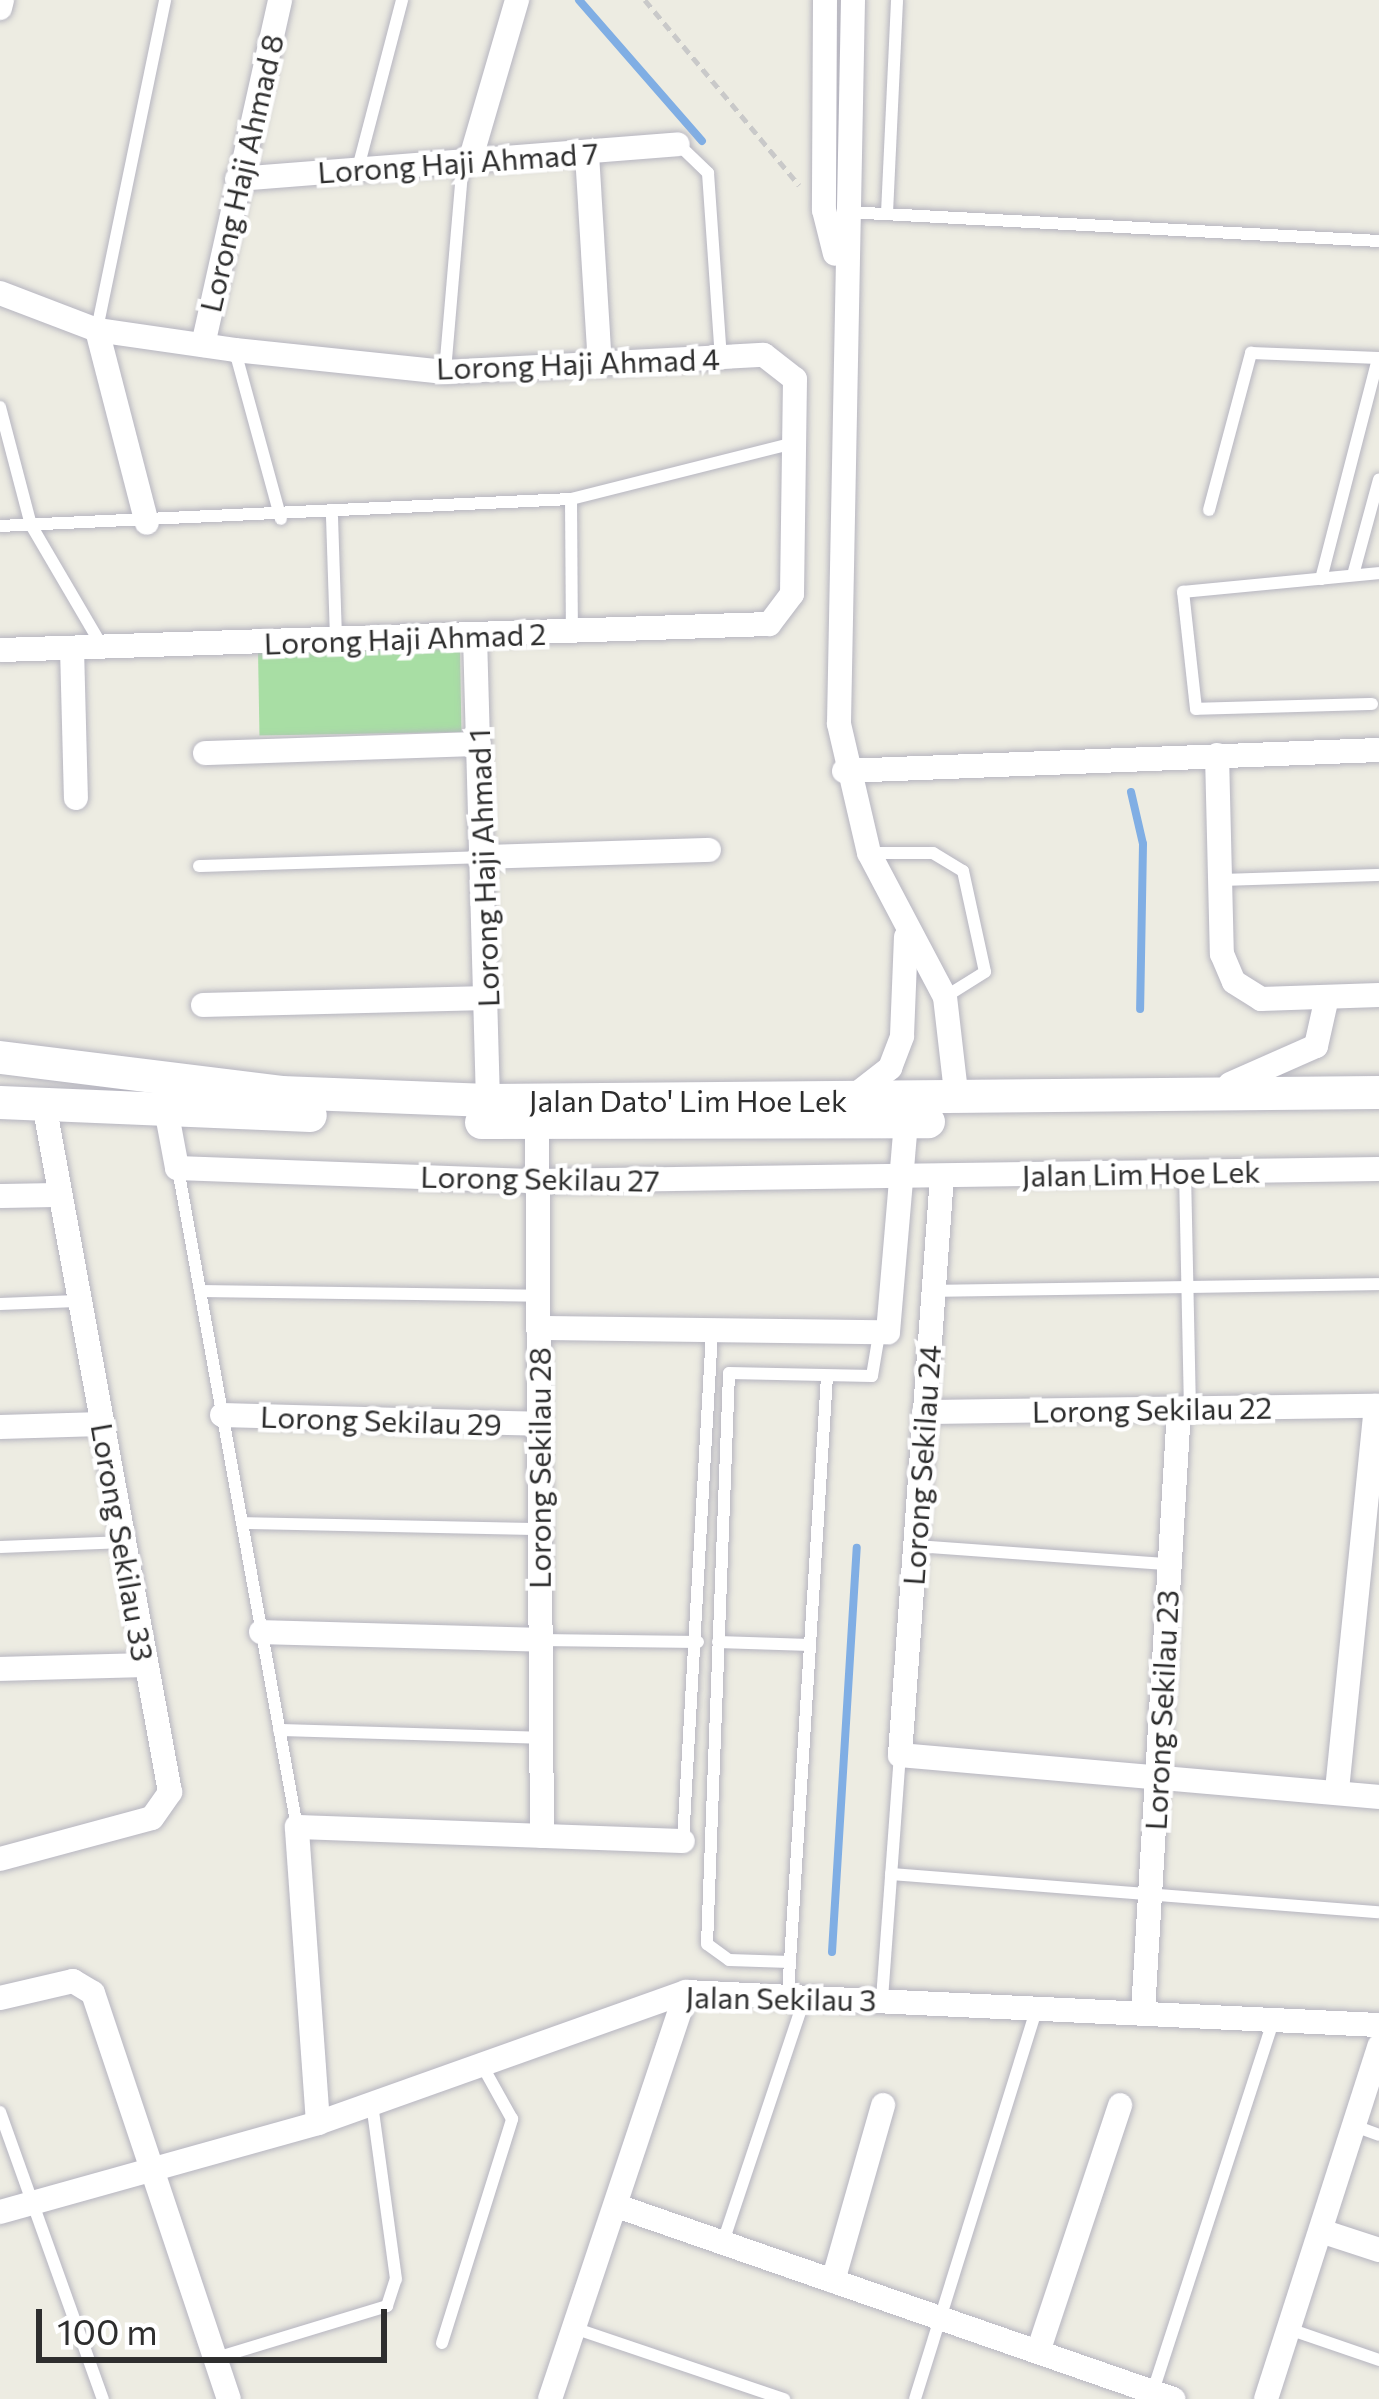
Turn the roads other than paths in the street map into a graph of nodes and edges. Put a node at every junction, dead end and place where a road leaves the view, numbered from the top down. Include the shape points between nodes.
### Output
1 (165, 0) edge
2 (280, 0) edge
3 (402, 0) edge
4 (517, 0) edge
5 (825, 0) edge
6 (853, 0) edge
7 (897, 0) edge
8 (678, 144) joint
9 (587, 154) junction
10 (466, 161) junction
11 (358, 168) junction
12 (237, 178) junction
13 (836, 211) junction
14 (887, 213) junction
15 (1379, 242) edge
16 (0, 293) edge
17 (97, 330) junction
18 (203, 345) junction
19 (235, 350) junction
20 (721, 357) junction
21 (1378, 358) edge
22 (600, 364) junction
23 (445, 372) junction
24 (0, 406) edge
25 (795, 410) junction
26 (839, 410) junction
27 (794, 443) junction
28 (1379, 479) edge
29 (571, 499) junction
30 (1209, 510) dead end
31 (332, 518) junction
32 (281, 519) junction
33 (147, 523) junction
34 (31, 525) junction
35 (0, 526) edge
36 (1379, 573) edge
37 (1353, 575) junction
38 (1321, 579) junction
39 (792, 594) joint
40 (572, 633) junction
41 (475, 636) junction
42 (336, 640) junction
43 (103, 647) junction
44 (72, 648) junction
45 (0, 650) edge
46 (1372, 704) dead end
47 (479, 744) junction
48 (1379, 750) edge
49 (205, 753) dead end
50 (1217, 755) junction
51 (844, 771) junction
52 (76, 798) dead end
53 (709, 850) dead end
54 (869, 853) junction
55 (483, 857) junction
56 (200, 866) dead end
57 (1379, 875) edge
58 (1220, 880) junction
59 (906, 935) junction
60 (1379, 995) edge
61 (945, 997) junction
62 (1327, 997) junction
63 (488, 998) junction
64 (203, 1005) dead end
65 (0, 1057) edge
66 (1379, 1092) edge
67 (1097, 1098) junction
68 (845, 1099) junction
69 (488, 1100) junction
70 (957, 1100) junction
71 (0, 1102) edge
72 (44, 1104) junction
73 (1379, 1106) edge
74 (166, 1109) junction
75 (537, 1112) junction
76 (906, 1122) junction
77 (177, 1168) junction
78 (1379, 1168) edge
79 (1186, 1172) junction
80 (941, 1176) junction
81 (902, 1179) junction
82 (537, 1181) junction
83 (0, 1196) edge
84 (58, 1196) junction
85 (1379, 1284) edge
86 (1188, 1286) junction
87 (200, 1291) junction
88 (933, 1291) junction
89 (538, 1296) junction
90 (77, 1301) junction
91 (0, 1304) edge
92 (538, 1328) junction
93 (712, 1331) junction
94 (879, 1334) junction
95 (827, 1378) junction
96 (1378, 1406) edge
97 (1185, 1409) junction
98 (924, 1412) junction
99 (222, 1415) junction
100 (102, 1424) junction
101 (539, 1424) junction
102 (0, 1427) edge
103 (243, 1523) junction
104 (539, 1529) junction
105 (126, 1542) junction
106 (0, 1546) edge
107 (915, 1546) junction
108 (1169, 1564) junction
109 (261, 1632) junction
110 (541, 1640) junction
111 (698, 1642) junction
112 (718, 1642) junction
113 (810, 1645) junction
114 (144, 1665) junction
115 (0, 1669) edge
116 (279, 1730) junction
117 (541, 1738) junction
118 (900, 1755) junction
119 (1157, 1775) junction
120 (1336, 1790) junction
121 (1379, 1797) edge
122 (297, 1827) junction
123 (542, 1836) junction
124 (683, 1841) joint
125 (0, 1859) edge
126 (891, 1874) junction
127 (1150, 1894) junction
128 (1379, 1912) edge
129 (790, 1962) junction
130 (686, 1992) junction
131 (797, 1993) junction
132 (0, 1998) edge
133 (882, 1999) junction
134 (1037, 2006) junction
135 (1143, 2012) junction
136 (1274, 2019) junction
137 (1379, 2025) edge
138 (1379, 2046) edge
139 (483, 2067) junction
140 (372, 2104) junction
141 (1120, 2104) dead end
142 (884, 2105) dead end
143 (0, 2111) edge
144 (318, 2123) junction
145 (1370, 2132) edge
146 (146, 2172) junction
147 (28, 2204) junction
148 (617, 2206) junction
149 (0, 2212) edge
150 (1324, 2231) junction
151 (722, 2243) junction
152 (1379, 2250) edge
153 (832, 2281) junction
154 (939, 2319) junction
155 (574, 2328) junction
156 (1289, 2329) junction
157 (442, 2343) dead end
158 (1039, 2349) junction
159 (212, 2359) junction
160 (1379, 2360) edge
161 (1163, 2395) edge
162 (103, 2399) edge
163 (229, 2399) edge
164 (550, 2399) edge
165 (784, 2399) edge
166 (915, 2399) edge
167 (1266, 2399) edge

1 - 17 lane
2 - 12 street, Lorong Haji Ahmad 8
3 - 11 lane
4 - 10 street
5 - 13 street
6 - 13 street
7 - 14 lane
8 - 9 street, Lorong Haji Ahmad 7
8 - 20 lane via 708,172
9 - 10 street, Lorong Haji Ahmad 7
9 - 22 street
10 - 11 street, Lorong Haji Ahmad 7
10 - 23 lane
11 - 12 street, Lorong Haji Ahmad 7
12 - 18 street, Lorong Haji Ahmad 8
13 - 14 lane
13 - 26 street
14 - 15 lane
16 - 17 street, Lorong Haji Ahmad 4
17 - 18 street, Lorong Haji Ahmad 4
17 - 33 street
18 - 19 street, Lorong Haji Ahmad 4
19 - 23 street, Lorong Haji Ahmad 4
19 - 32 lane
20 - 22 street, Lorong Haji Ahmad 4
20 - 25 street, Lorong Haji Ahmad 4 via 784,362
21 - 30 lane via 1251,352
21 - 38 lane
22 - 23 street, Lorong Haji Ahmad 4
24 - 34 lane
25 - 26 street
25 - 27 street, Lorong Haji Ahmad 4
26 - 51 street
27 - 29 lane
27 - 39 street, Lorong Haji Ahmad 4
28 - 37 lane
29 - 31 lane
29 - 40 lane
31 - 32 lane
31 - 42 lane
32 - 33 lane
33 - 34 lane
34 - 35 lane
34 - 43 lane
36 - 37 lane
37 - 38 lane
38 - 46 lane via 1184,592 1196,709
39 - 40 street, Lorong Haji Ahmad 2 via 769,624
40 - 41 street, Lorong Haji Ahmad 2
41 - 42 street, Lorong Haji Ahmad 2
41 - 47 street, Lorong Haji Ahmad 1
42 - 43 street, Lorong Haji Ahmad 2
43 - 44 street, Lorong Haji Ahmad 2
44 - 45 street, Lorong Haji Ahmad 2
44 - 52 street
47 - 49 street
47 - 55 street, Lorong Haji Ahmad 1
48 - 50 street
50 - 51 street
50 - 58 street
51 - 54 street
53 - 55 street
54 - 59 street
54 - 61 lane via 933,853 963,872 985,972
55 - 56 lane
55 - 63 street, Lorong Haji Ahmad 1
57 - 58 lane
58 - 62 street via 1234,982 1261,999
59 - 61 street
59 - 68 street via 902,1036 872,1091
60 - 62 street
61 - 70 street
62 - 67 street via 1327,1025 1290,1065 1230,1084
63 - 64 street
63 - 69 street, Lorong Haji Ahmad 1
65 - 69 street, Jalan Dato' Lim Hoe Lek via 281,1092
66 - 67 street, Jalan Dato' Lim Hoe Lek
67 - 70 street, Jalan Dato' Lim Hoe Lek
68 - 70 street, Jalan Dato' Lim Hoe Lek
68 - 75 street, Jalan Dato' Lim Hoe Lek
69 - 75 street, Jalan Dato' Lim Hoe Lek
71 - 72 street, Jalan Dato' Lim Hoe Lek
72 - 74 street, Jalan Dato' Lim Hoe Lek
72 - 84 street, Lorong Sekilau 33
73 - 76 street, Jalan Dato' Lim Hoe Lek
74 - 75 street, Jalan Dato' Lim Hoe Lek
74 - 77 street
75 - 76 street, Jalan Dato' Lim Hoe Lek via 752,1127
75 - 82 street, Lorong Sekilau 28
76 - 81 street
77 - 82 street, Lorong Sekilau 27
77 - 87 lane
78 - 79 street, Jalan Lim Hoe Lek
79 - 80 street, Jalan Lim Hoe Lek
79 - 86 lane
80 - 81 street, Jalan Lim Hoe Lek
80 - 88 street, Lorong Sekilau 24
81 - 82 street, Lorong Sekilau 27
81 - 94 street via 894,1323
82 - 89 street, Lorong Sekilau 28
83 - 84 street
84 - 90 street, Lorong Sekilau 33
85 - 86 lane
86 - 88 lane
86 - 97 lane
87 - 89 lane
87 - 99 lane
88 - 98 street, Lorong Sekilau 24
89 - 92 street, Lorong Sekilau 28
90 - 91 lane
90 - 100 street, Lorong Sekilau 33
92 - 93 street
92 - 101 street, Lorong Sekilau 28
93 - 94 street
93 - 111 lane
94 - 95 lane via 872,1376
95 - 112 lane via 729,1373
95 - 113 lane
96 - 97 street, Lorong Sekilau 22
96 - 120 street
97 - 98 street, Lorong Sekilau 22
97 - 108 street, Lorong Sekilau 23
98 - 107 street, Lorong Sekilau 24
99 - 101 street, Lorong Sekilau 29
99 - 103 lane
100 - 102 street
100 - 105 street, Lorong Sekilau 33
101 - 104 street, Lorong Sekilau 28
103 - 104 lane
103 - 109 lane
104 - 110 street, Lorong Sekilau 28
105 - 106 lane
105 - 114 street, Lorong Sekilau 33
107 - 108 lane
107 - 118 street, Lorong Sekilau 24
108 - 119 street, Lorong Sekilau 23
109 - 110 street
109 - 116 lane
110 - 111 lane
110 - 117 street, Lorong Sekilau 28
111 - 124 lane
112 - 113 lane
112 - 129 lane via 707,1944 729,1960
113 - 129 lane
114 - 115 street
114 - 125 street, Lorong Sekilau 33 via 166,1807
116 - 117 lane
116 - 122 lane
117 - 123 street, Lorong Sekilau 28
118 - 119 street
118 - 126 lane
119 - 120 street
119 - 127 street, Lorong Sekilau 23
120 - 121 street
122 - 123 street
122 - 144 street
123 - 124 street
126 - 127 lane
126 - 133 lane
127 - 128 lane
127 - 135 street, Lorong Sekilau 23
129 - 131 lane
130 - 131 street, Jalan Sekilau 3
130 - 139 street, Jalan Sekilau 3
130 - 148 street
131 - 133 street, Jalan Sekilau 3
131 - 151 lane
132 - 146 street via 88,1986
133 - 134 street, Jalan Sekilau 3
134 - 135 street, Jalan Sekilau 3
134 - 154 lane
135 - 136 street, Jalan Sekilau 3
136 - 137 street, Jalan Sekilau 3
136 - 161 lane
138 - 145 street
139 - 140 street, Jalan Sekilau 3
139 - 157 lane via 512,2119
140 - 144 street, Jalan Sekilau 3
140 - 159 lane via 396,2279 387,2306
141 - 158 street
142 - 153 street
143 - 147 lane
144 - 146 street, Jalan Sekilau 3
145 - 150 street
146 - 147 street, Jalan Sekilau 3
146 - 159 street
147 - 149 street, Jalan Sekilau 3
147 - 162 lane
148 - 151 street
148 - 155 street
150 - 152 street
150 - 156 street
151 - 153 street
153 - 154 street
154 - 158 street
154 - 166 lane
155 - 164 street
155 - 165 lane
156 - 160 lane
156 - 167 street
158 - 161 street
159 - 163 street

